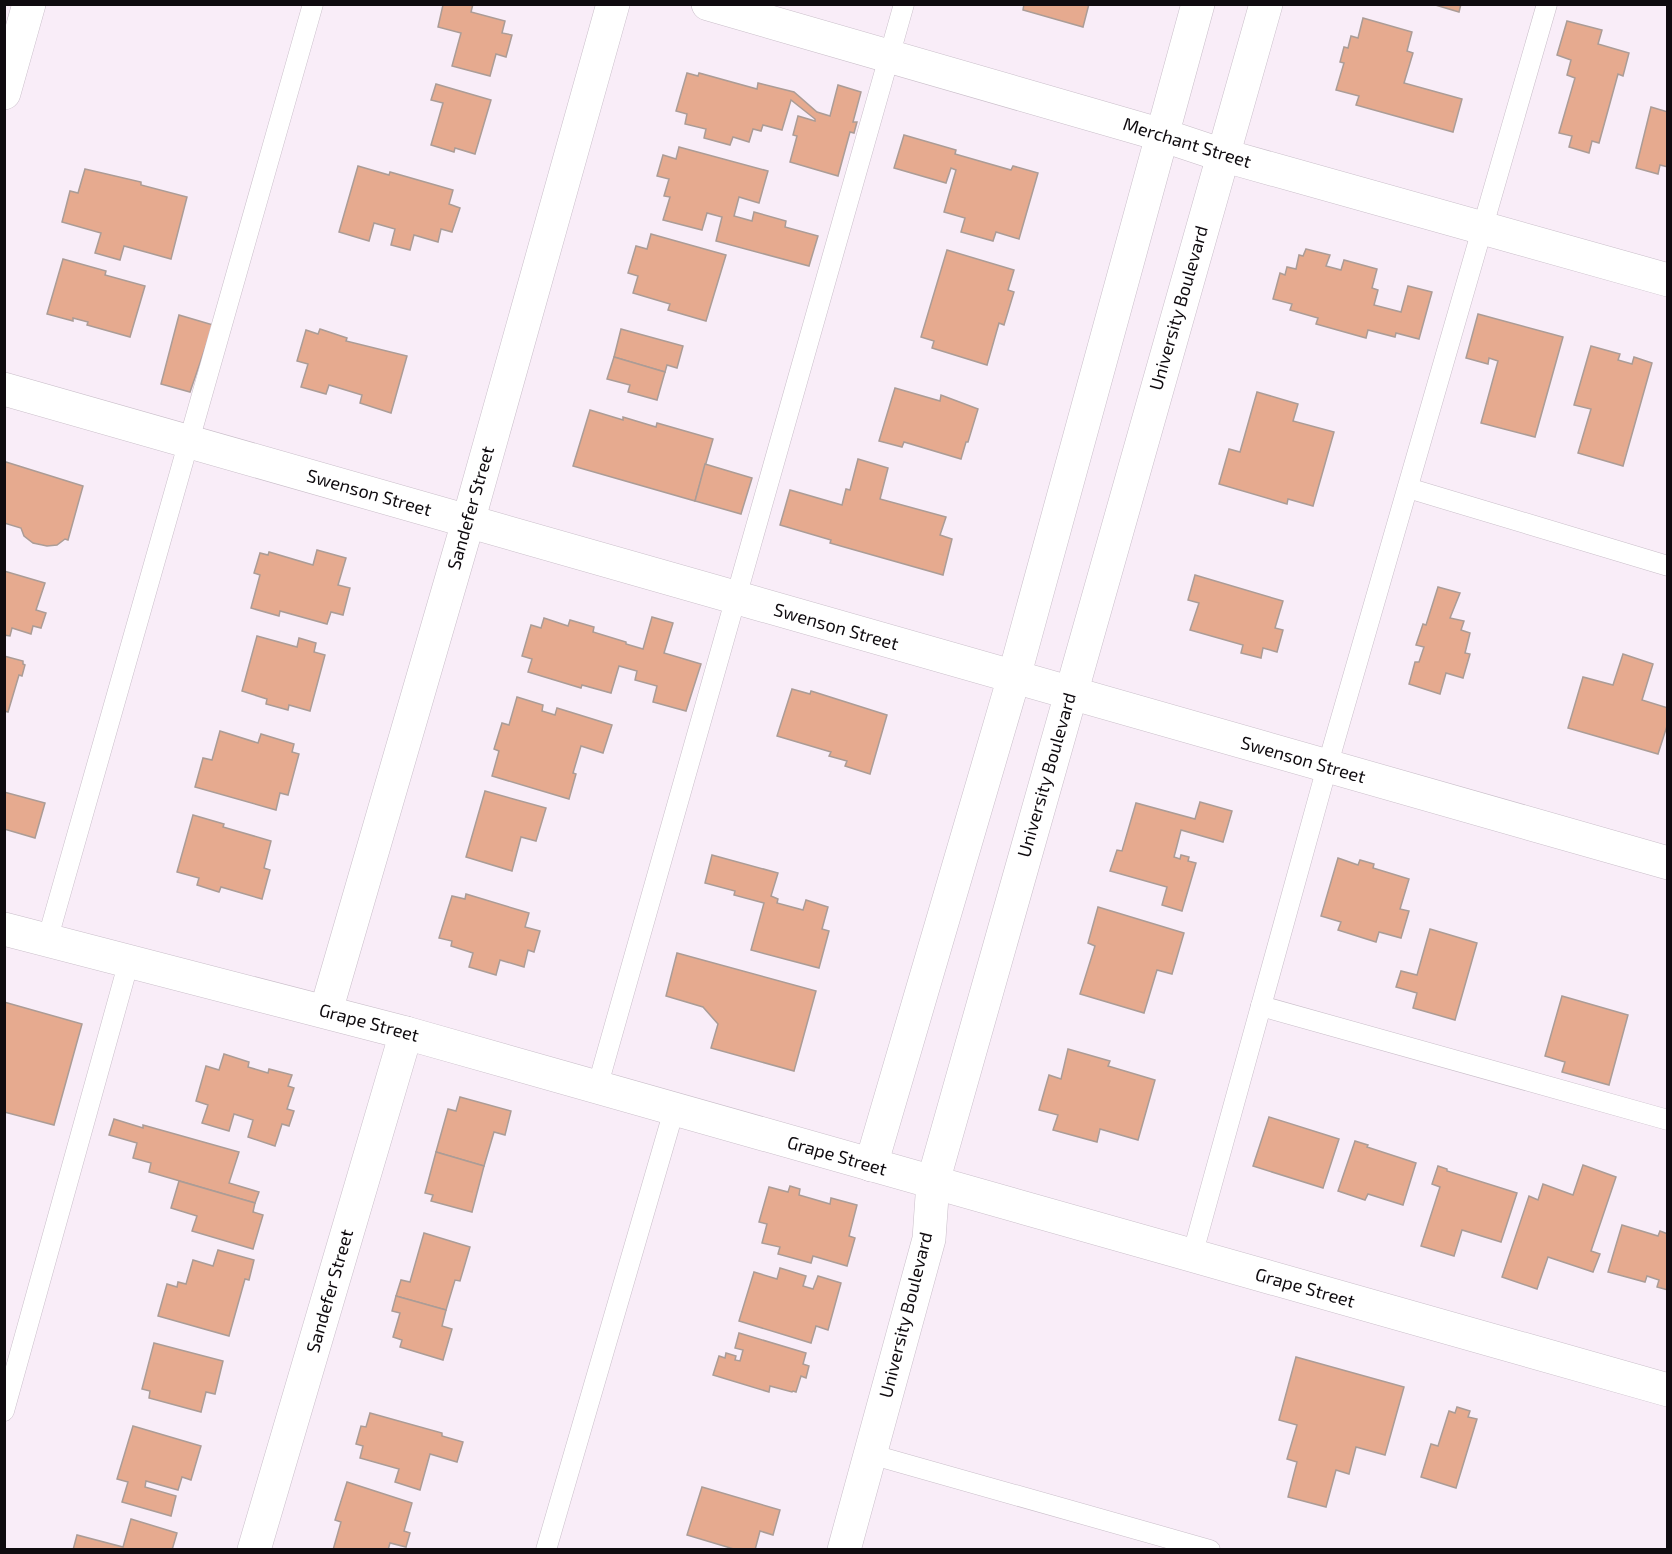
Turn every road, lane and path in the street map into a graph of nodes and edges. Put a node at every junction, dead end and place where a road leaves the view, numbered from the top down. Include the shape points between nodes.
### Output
1 (29, 4) edge
2 (313, 4) edge
3 (613, 4) edge
4 (708, 4) edge
5 (904, 4) edge
6 (1198, 4) edge
7 (1266, 4) edge
8 (1547, 4) edge
9 (890, 57) junction
10 (4, 93) edge
11 (1162, 135) junction
12 (1222, 155) junction
13 (1484, 228) junction
14 (1668, 280) edge
15 (4, 389) edge
16 (190, 442) junction
17 (1408, 488) junction
18 (468, 522) junction
19 (1668, 566) edge
20 (735, 598) junction
21 (1014, 677) junction
22 (1069, 694) junction
23 (1327, 767) junction
24 (1668, 863) edge
25 (4, 929) edge
26 (47, 941) junction
27 (129, 961) junction
28 (1261, 1006) junction
29 (326, 1011) junction
30 (406, 1033) junction
31 (597, 1088) junction
32 (674, 1110) junction
33 (1668, 1120) edge
34 (871, 1166) junction
35 (933, 1182) junction
36 (1192, 1256) junction
37 (1668, 1390) edge
38 (4, 1411) edge
39 (870, 1454) junction
40 (254, 1550) edge
41 (546, 1550) edge
42 (844, 1550) edge
43 (1210, 1550) edge

1 - 10 street
2 - 16 lane
3 - 18 street, Sandefer Street
4 - 9 street, Merchant Street
5 - 9 lane
6 - 11 street
7 - 12 street, University Boulevard
8 - 13 lane
9 - 11 street, Merchant Street
9 - 20 lane
11 - 12 street, Merchant Street
11 - 21 street
12 - 13 street, Merchant Street
12 - 22 street, University Boulevard
13 - 14 street, Merchant Street
13 - 17 lane
15 - 16 street, Swenson Street
16 - 18 street, Swenson Street
16 - 26 lane
17 - 19 lane
17 - 23 lane
18 - 20 street, Swenson Street
18 - 29 street, Sandefer Street
20 - 21 street, Swenson Street
20 - 31 lane
21 - 22 street, Swenson Street
21 - 34 street
22 - 23 street, Swenson Street
22 - 35 street, University Boulevard
23 - 24 street, Swenson Street
23 - 28 lane
25 - 26 street, Grape Street
26 - 27 street, Grape Street
27 - 29 street, Grape Street
27 - 38 lane
28 - 33 lane
28 - 36 lane
29 - 30 street, Grape Street
30 - 31 street, Grape Street
30 - 40 street, Sandefer Street
31 - 32 street, Grape Street
32 - 34 street, Grape Street
32 - 41 lane
34 - 35 street, Grape Street
35 - 36 street, Grape Street
35 - 39 street, University Boulevard via 929,1239
36 - 37 street, Grape Street
39 - 42 street, University Boulevard
39 - 43 lane

